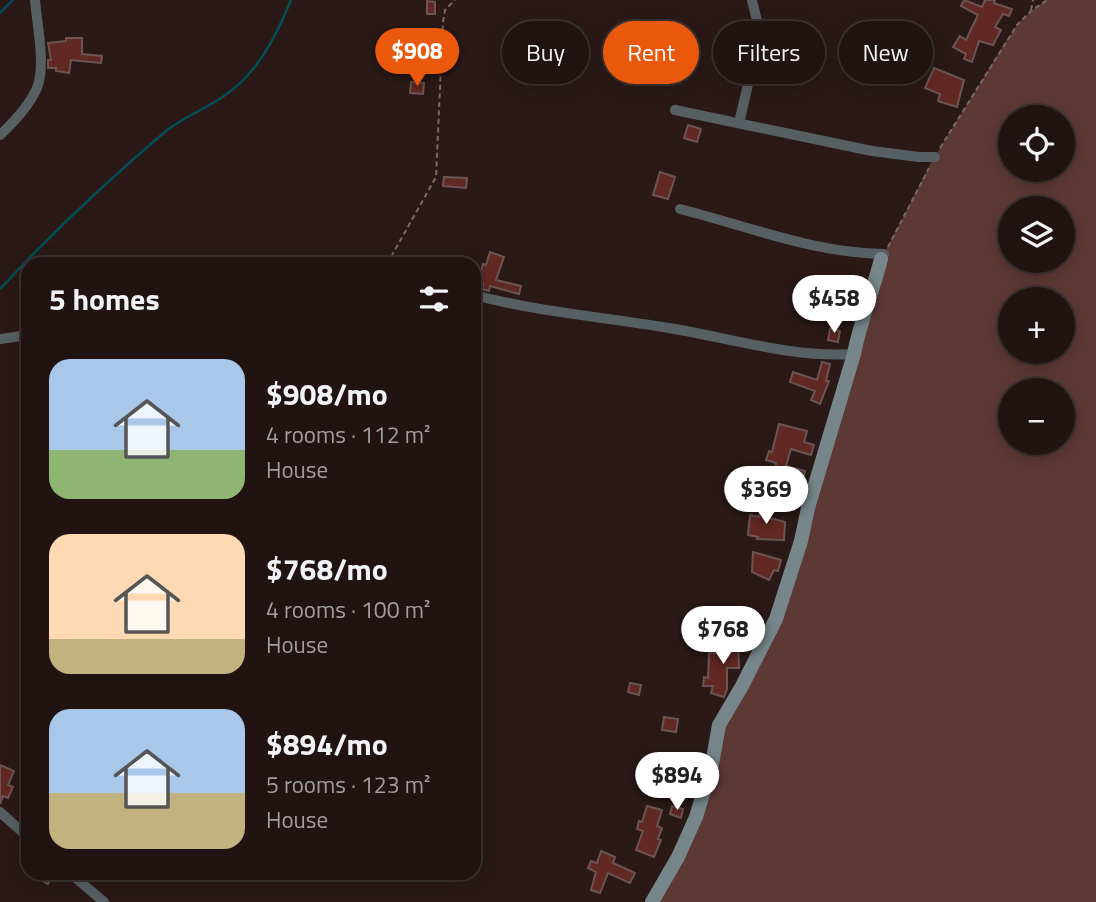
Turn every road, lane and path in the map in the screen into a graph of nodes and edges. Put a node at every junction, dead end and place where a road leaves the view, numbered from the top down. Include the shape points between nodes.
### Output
1 (36, 0) edge
2 (456, 0) edge
3 (752, 0) edge
4 (1033, 0) edge
5 (1047, 0) edge
6 (1031, 11) junction
7 (675, 110) dead end
8 (740, 123) junction
9 (0, 135) edge
10 (935, 157) junction
11 (680, 209) dead end
12 (883, 256) junction
13 (391, 257) edge
14 (481, 296) edge
15 (21, 336) edge
16 (0, 339) edge
17 (854, 354) junction
18 (0, 812) edge
19 (21, 831) edge
20 (78, 880) edge
21 (104, 902) edge
22 (652, 902) edge

1 - 9 street via 41,71 37,88 18,118
2 - 13 path via 445,10 443,22 436,177
3 - 8 street via 760,33
4 - 6 path
5 - 6 path
6 - 10 path via 1003,46
7 - 8 street
8 - 10 street via 872,151
10 - 12 path
11 - 12 street via 815,246
12 - 17 main road
14 - 17 street via 770,347
15 - 16 street
17 - 22 main road via 776,619 719,725 696,817
18 - 19 street
20 - 21 street

